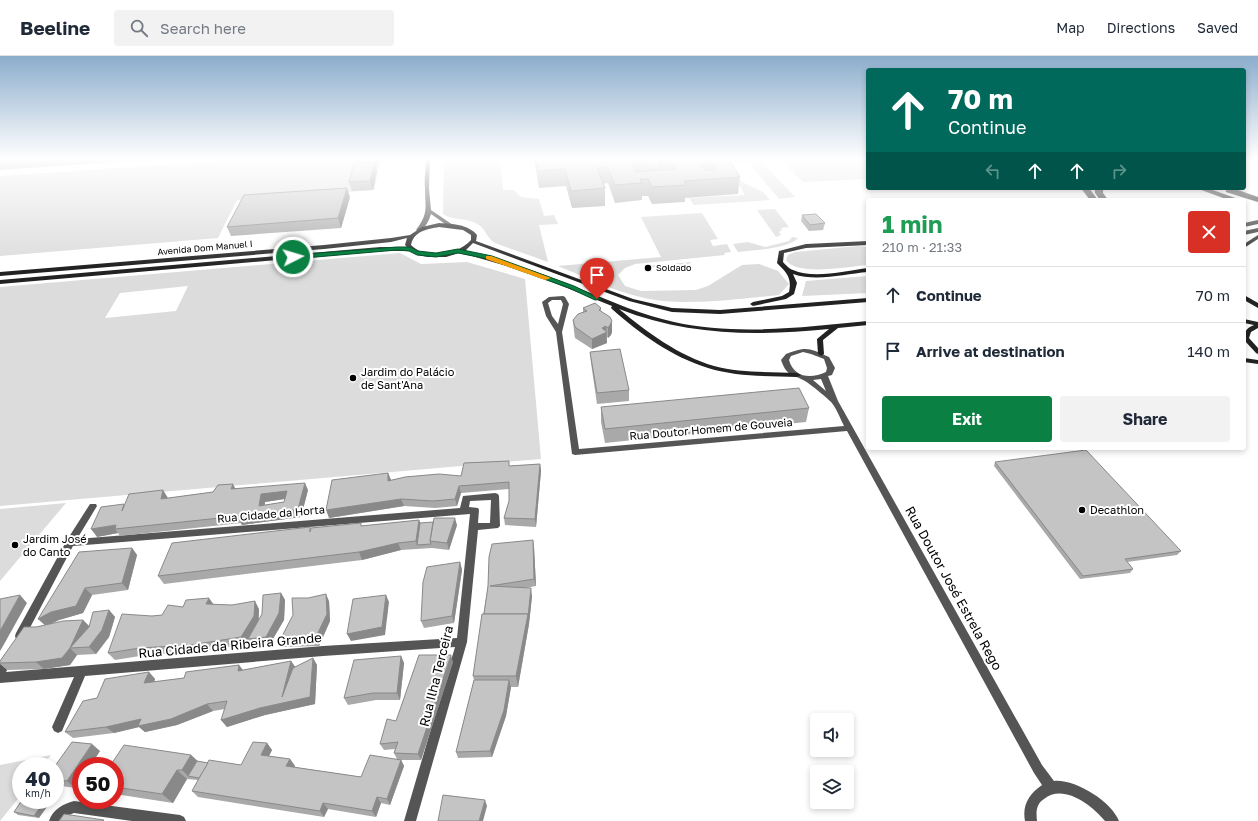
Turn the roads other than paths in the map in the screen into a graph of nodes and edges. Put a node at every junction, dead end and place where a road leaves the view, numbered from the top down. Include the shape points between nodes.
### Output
1 (428, 195) edge
2 (1236, 195) edge
3 (1258, 200) edge
4 (1246, 203) edge
5 (1258, 207) edge
6 (430, 211) junction
7 (1258, 222) edge
8 (450, 225) junction
9 (1246, 225) edge
10 (420, 230) junction
11 (1258, 230) edge
12 (1246, 233) edge
13 (411, 236) junction
14 (1258, 237) edge
15 (472, 242) junction
16 (866, 243) edge
17 (1246, 245) edge
18 (410, 249) junction
19 (458, 251) junction
20 (788, 270) junction
21 (866, 270) edge
22 (0, 274) edge
23 (0, 282) edge
24 (1246, 298) edge
25 (866, 300) edge
26 (610, 304) junction
27 (1258, 306) edge
28 (672, 310) junction
29 (1246, 322) edge
30 (866, 323) edge
31 (1258, 325) edge
32 (837, 326) junction
33 (559, 332) junction
34 (1246, 334) edge
35 (1246, 338) edge
36 (1258, 352) edge
37 (821, 354) junction
38 (1246, 360) edge
39 (1258, 362) edge
40 (797, 375) junction
41 (824, 376) junction
42 (806, 378) junction
43 (834, 401) junction
44 (849, 428) junction
45 (93, 506) dead end
46 (469, 511) junction
47 (473, 527) junction
48 (70, 543) junction
49 (462, 642) junction
50 (82, 670) junction
51 (0, 672) edge
52 (0, 678) edge
53 (58, 727) dead end
54 (1052, 788) junction
55 (55, 821) edge
56 (180, 821) edge
57 (410, 821) edge
58 (1031, 821) edge
59 (1113, 821) edge

1 - 6 street
2 - 3 highway
4 - 5 highway
6 - 8 street
6 - 10 street via 426,223
7 - 9 main road
8 - 10 main road
8 - 15 main road via 472,232
10 - 13 main road
11 - 12 main road
13 - 18 main road via 408,245
13 - 22 main road, Avenida Dom Manuel I via 324,247
14 - 17 main road
15 - 19 main road
15 - 28 main road via 631,300
16 - 20 main road via 806,246 781,252 780,263
18 - 19 main road, Avenida Dom Manuel I via 417,253 436,255
18 - 23 main road, Avenida Dom Manuel I
19 - 26 main road via 490,258
20 - 21 main road via 800,274 822,275
20 - 28 main road via 794,288 792,293 784,298 754,304
24 - 27 main road
25 - 28 main road via 720,312
26 - 32 main road via 649,318 679,325 727,330
26 - 40 main road via 669,348 697,362 729,370
29 - 31 main road
30 - 32 main road
31 - 34 main road
32 - 37 main road via 820,338
33 - 33 street via 566,304 563,298 551,298 545,302 549,316
33 - 44 street, Rua Doutor Homem de Gouveia via 575,452
35 - 36 main road
37 - 40 street via 803,350 788,355 785,360 786,366
37 - 41 street via 827,358 831,368
38 - 39 main road
40 - 42 street
41 - 42 street
41 - 43 street, Rua Doutor José Estrela Rego
42 - 43 street, Rua Doutor José Estrela Rego
43 - 44 street, Rua Doutor José Estrela Rego
44 - 54 street, Rua Doutor José Estrela Rego via 1038,769
45 - 48 street
46 - 47 street, Rua Ilha Terceira
46 - 47 street via 466,498 495,496 495,526
46 - 48 street, Rua Cidade da Horta
47 - 49 street, Rua Ilha Terceira
48 - 51 street
49 - 50 street, Rua Cidade da Ribeira Grande
49 - 57 street, Rua Ilha Terceira
50 - 52 street, Rua Cidade da Ribeira Grande
50 - 53 street
54 - 58 street via 1040,792 1033,801
54 - 59 street via 1065,788 1080,793 1095,802
55 - 56 street via 65,810 74,807

